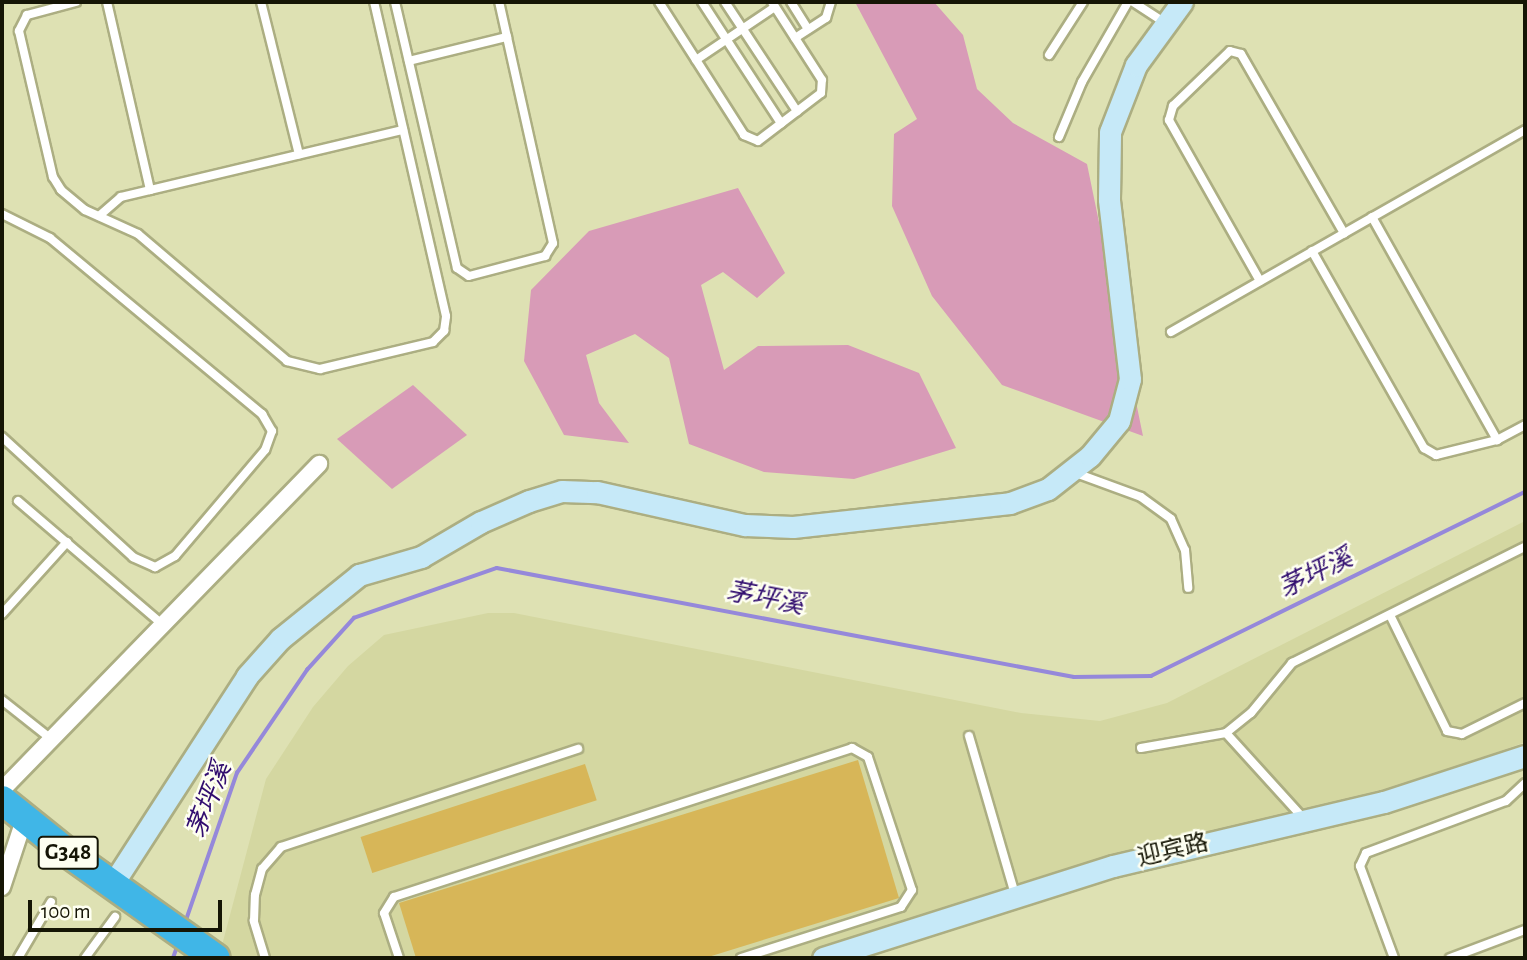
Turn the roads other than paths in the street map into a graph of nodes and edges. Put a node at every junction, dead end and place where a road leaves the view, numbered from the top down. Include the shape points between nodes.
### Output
1 (76, 2) edge
2 (107, 2) edge
3 (261, 2) edge
4 (374, 2) edge
5 (396, 2) edge
6 (499, 2) edge
7 (659, 2) edge
8 (702, 2) edge
9 (725, 2) edge
10 (791, 2) edge
11 (831, 2) edge
12 (1083, 2) edge
13 (1130, 2) edge
14 (1182, 2) edge
15 (773, 4) edge
16 (1164, 22) junction
17 (743, 29) junction
18 (808, 29) junction
19 (507, 37) junction
20 (795, 38) junction
21 (727, 40) junction
22 (1049, 55) dead end
23 (409, 61) junction
24 (696, 61) junction
25 (797, 111) junction
26 (781, 123) junction
27 (403, 130) junction
28 (1525, 130) edge
29 (1059, 137) dead end
30 (299, 154) junction
31 (150, 190) junction
32 (2, 214) edge
33 (99, 216) junction
34 (1372, 217) junction
35 (1344, 233) junction
36 (1312, 251) junction
37 (1260, 281) junction
38 (1171, 332) dead end
39 (1525, 425) edge
40 (2, 437) edge
41 (1497, 440) junction
42 (319, 464) dead end
43 (1070, 471) junction
44 (18, 501) dead end
45 (67, 542) junction
46 (1525, 547) edge
47 (1188, 588) dead end
48 (2, 614) edge
49 (1390, 615) junction
50 (163, 624) junction
51 (2, 700) edge
52 (1525, 702) edge
53 (1226, 733) junction
54 (969, 736) dead end
55 (51, 740) junction
56 (1141, 748) dead end
57 (578, 749) dead end
58 (1525, 756) edge
59 (1525, 783) edge
60 (2, 790) edge
61 (2, 800) edge
62 (24, 820) junction
63 (1306, 820) junction
64 (112, 885) junction
65 (2, 887) edge
66 (1015, 896) junction
67 (51, 902) dead end
68 (126, 910) junction
69 (1525, 930) edge
70 (18, 958) edge
71 (85, 958) edge
72 (216, 958) edge
73 (265, 958) edge
74 (399, 958) edge
75 (741, 958) edge
76 (823, 958) edge
77 (1394, 958) edge
78 (1450, 958) edge

1 - 33 lane via 27,15 19,32 53,177 72,202
2 - 31 lane
3 - 30 lane
4 - 27 lane
5 - 23 lane
6 - 19 lane
7 - 24 lane
8 - 21 lane
9 - 17 lane
10 - 18 lane
11 - 18 lane via 826,18
12 - 22 lane
13 - 16 lane
13 - 29 lane via 1082,82
14 - 16 street
15 - 17 lane
15 - 20 lane
16 - 43 street via 1136,65 1110,132 1109,199 1130,351 1128,394 1111,434
17 - 21 lane
17 - 25 lane
18 - 20 lane
19 - 23 lane
19 - 23 lane via 553,243 545,256 469,276 457,268
20 - 25 lane via 822,80 821,93
21 - 24 lane
21 - 26 lane
24 - 26 lane via 744,135 758,141
25 - 26 lane
27 - 30 lane
27 - 33 lane via 446,316 444,331 433,342 320,369 303,368 287,361 138,234
28 - 34 lane
30 - 31 lane
31 - 33 lane via 121,197
32 - 40 lane via 50,238 261,414 272,431 265,450 175,556 155,567 134,557
34 - 35 lane
34 - 41 lane
35 - 36 lane
35 - 37 lane via 1241,54 1230,51 1173,106 1169,120
36 - 37 lane
36 - 41 lane via 1424,448 1436,455
37 - 38 lane
39 - 41 lane
42 - 50 street
43 - 47 lane via 1141,498 1171,519 1183,542
43 - 64 street via 1048,489 1010,503 778,528 597,492 562,491 529,501 421,557 359,575 280,639 247,676
44 - 45 lane
45 - 48 lane
45 - 50 lane
46 - 49 lane
49 - 52 lane via 1447,731 1462,734
49 - 53 lane via 1292,663 1251,713
50 - 55 street
51 - 55 lane
53 - 56 lane
53 - 63 lane
54 - 66 lane
55 - 60 street
57 - 73 lane via 281,847 262,869 255,895 254,921
58 - 63 street, 迎宾路 via 1417,793
59 - 77 lane via 1506,801 1366,853 1360,866
61 - 62 highway, G348
62 - 64 highway, G348
62 - 65 street
63 - 66 street, 迎宾路 via 1136,860
64 - 68 highway, G348
66 - 76 street, 迎宾路
67 - 70 lane
68 - 71 lane
68 - 72 highway, G348
69 - 78 lane
74 - 75 lane via 384,913 394,897 852,748 868,757 912,890 901,907

